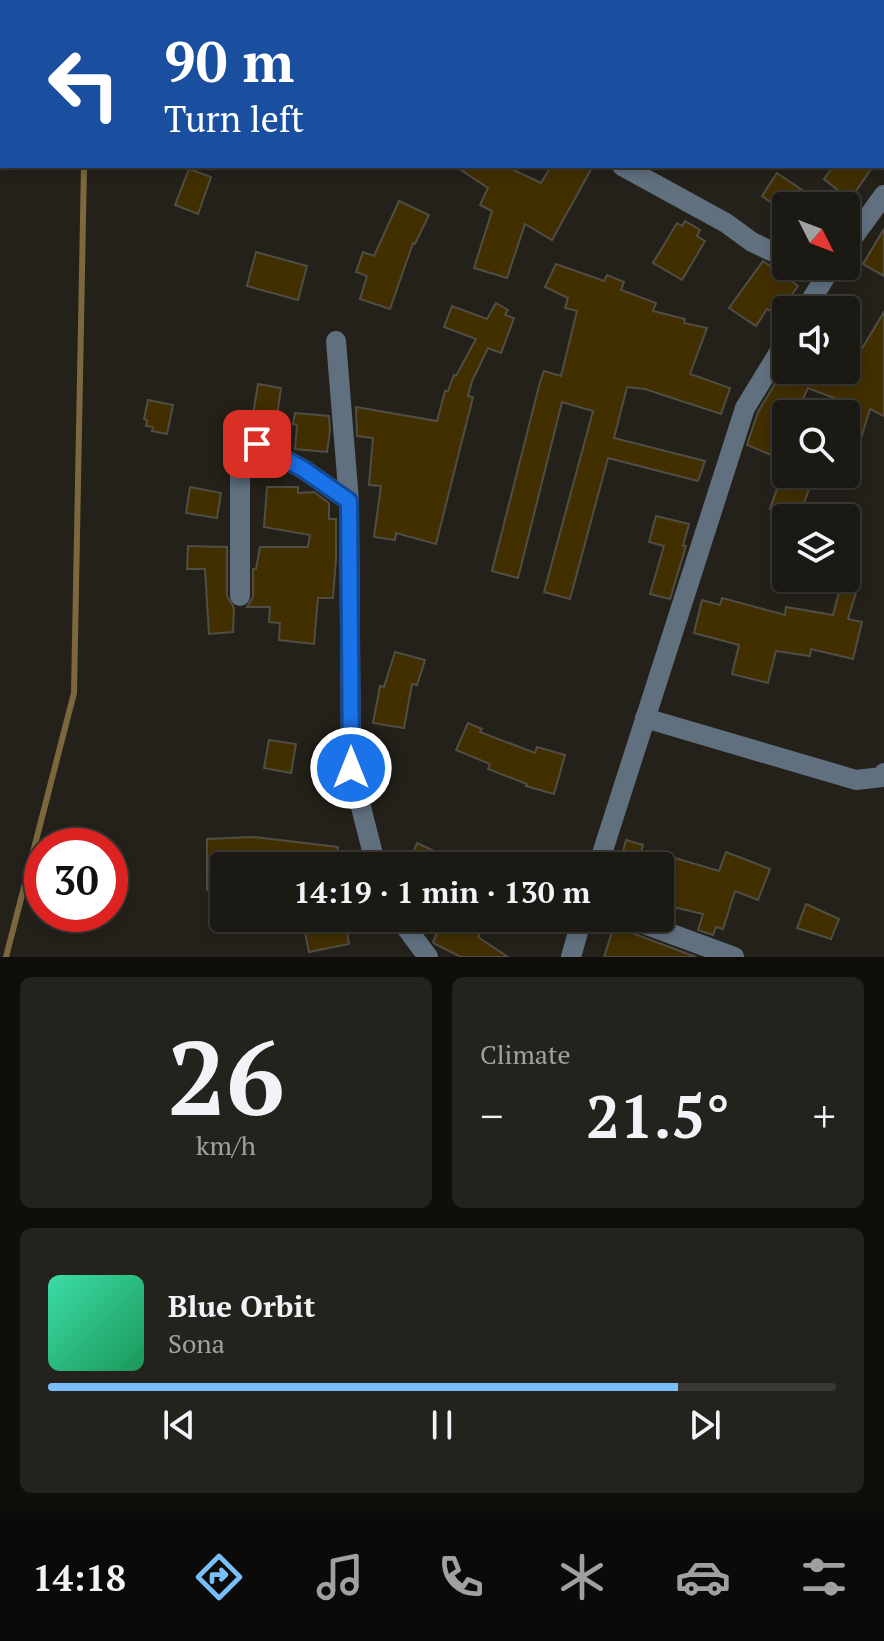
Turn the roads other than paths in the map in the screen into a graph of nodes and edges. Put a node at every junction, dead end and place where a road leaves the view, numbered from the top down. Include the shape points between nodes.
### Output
1 (626, 168) edge
2 (884, 195) edge
3 (860, 228) edge
4 (772, 251) edge
5 (336, 341) dead end
6 (772, 364) edge
7 (349, 501) junction
8 (240, 596) dead end
9 (645, 718) junction
10 (884, 773) edge
11 (372, 852) edge
12 (602, 852) edge
13 (409, 932) edge
14 (578, 932) edge
15 (666, 932) edge
16 (428, 957) edge
17 (571, 957) edge
18 (734, 957) edge

1 - 4 street
2 - 3 street
5 - 7 street
6 - 9 street via 745,408
7 - 8 street via 303,469 257,444 249,446 240,458
7 - 11 street via 351,768
9 - 10 street via 856,780
9 - 12 street
13 - 16 street
14 - 17 street
15 - 18 street

